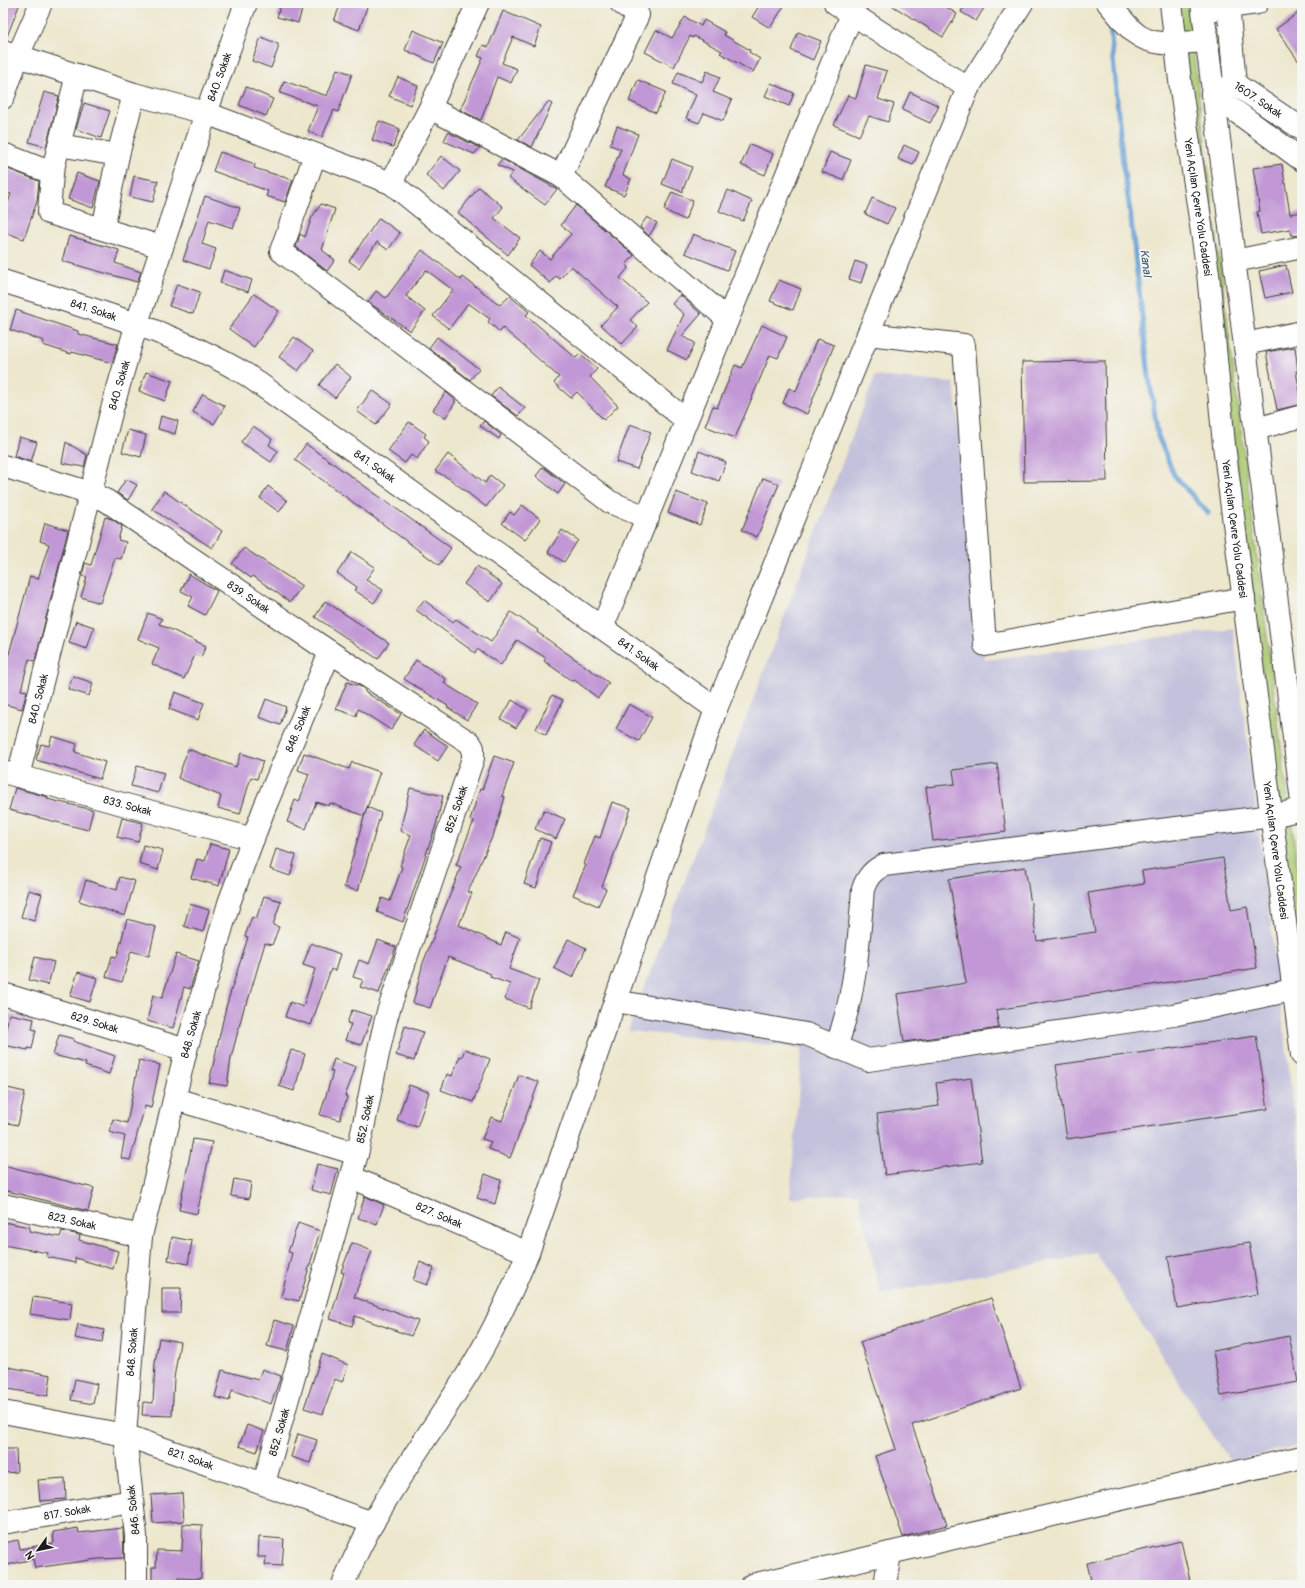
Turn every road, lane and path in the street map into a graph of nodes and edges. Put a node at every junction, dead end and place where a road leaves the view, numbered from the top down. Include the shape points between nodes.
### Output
1 (41, 3) edge
2 (246, 3) edge
3 (478, 3) edge
4 (621, 3) edge
5 (1022, 3) edge
6 (1108, 3) edge
7 (1171, 3) edge
8 (1257, 3) edge
9 (1228, 5) edge
10 (1202, 7) edge
11 (843, 8) edge
12 (1206, 41) junction
13 (1176, 43) junction
14 (11, 54) edge
15 (78, 75) junction
16 (1235, 84) junction
17 (968, 88) junction
18 (134, 94) junction
19 (1212, 94) junction
20 (3, 98) edge
21 (430, 108) junction
22 (206, 113) junction
23 (1302, 130) edge
24 (59, 145) junction
25 (3, 154) edge
26 (118, 155) junction
27 (316, 155) junction
28 (1302, 160) edge
29 (52, 173) junction
30 (561, 176) junction
31 (391, 184) junction
32 (102, 230) junction
33 (162, 247) junction
34 (1302, 247) edge
35 (1235, 261) junction
36 (3, 282) edge
37 (727, 320) junction
38 (137, 323) junction
39 (1302, 332) edge
40 (868, 334) junction
41 (1245, 344) junction
42 (1302, 416) edge
43 (686, 420) junction
44 (1256, 430) junction
45 (3, 466) edge
46 (91, 493) junction
47 (648, 518) junction
48 (1244, 598) junction
49 (602, 628) junction
50 (330, 652) junction
51 (716, 709) junction
52 (473, 758) joint
53 (10, 774) edge
54 (1302, 802) edge
55 (1302, 809) edge
56 (1272, 816) junction
57 (253, 840) junction
58 (1298, 989) edge
59 (3, 994) edge
60 (615, 1002) junction
61 (836, 1047) junction
62 (186, 1050) junction
63 (1302, 1054) edge
64 (175, 1099) junction
65 (358, 1154) junction
66 (351, 1177) junction
67 (3, 1206) edge
68 (141, 1236) junction
69 (528, 1253) junction
70 (3, 1412) edge
71 (124, 1435) junction
72 (1302, 1457) edge
73 (264, 1483) junction
74 (132, 1501) junction
75 (3, 1523) edge
76 (373, 1524) junction
77 (890, 1553) junction
78 (136, 1585) edge
79 (343, 1585) edge
80 (752, 1585) edge
81 (885, 1585) edge

1 - 14 street
2 - 22 street, 840. Sokak
3 - 21 street
4 - 30 street via 638,15
5 - 17 street
6 - 13 street via 1134,32 1143,38 1160,44
7 - 13 street, Yeni Açılan Çevre Yolu Caddesi
8 - 9 street
9 - 10 street
9 - 16 street
10 - 12 street
11 - 17 street
11 - 37 street
12 - 13 street
12 - 19 street
13 - 48 street, Yeni Açılan Çevre Yolu Caddesi via 1208,273 1220,415
14 - 15 street
14 - 20 street
15 - 18 street
15 - 24 street
16 - 19 street, 1607. Sokak
16 - 23 street, 1607. Sokak
17 - 40 street
18 - 22 street
18 - 26 street
19 - 28 street
19 - 35 street
21 - 30 street
21 - 31 street
22 - 27 street
22 - 33 street, 840. Sokak
24 - 26 street
24 - 29 street
25 - 29 street
26 - 32 street
27 - 31 street
27 - 47 street via 280,251 610,502
29 - 32 street via 49,213
30 - 37 street
31 - 43 street
32 - 33 street
33 - 38 street, 840. Sokak
34 - 35 street
35 - 41 street
36 - 38 street, 841. Sokak
37 - 43 street
38 - 46 street, 840. Sokak
38 - 49 street, 841. Sokak via 185,342 247,375
39 - 41 street
40 - 48 street via 964,345 986,645
40 - 51 street
41 - 44 street
42 - 44 street
43 - 47 street
44 - 54 street
45 - 46 street, 839. Sokak
46 - 50 street, 839. Sokak via 120,509
46 - 53 street, 840. Sokak
47 - 49 street
48 - 56 street, Yeni Açılan Çevre Yolu Caddesi
49 - 51 street, 841. Sokak
50 - 52 street, 839. Sokak via 470,742
50 - 57 street, 848. Sokak
51 - 60 street
52 - 65 street, 852. Sokak via 388,1012 379,1043
53 - 57 street, 833. Sokak
55 - 56 street
56 - 58 street, Yeni Açılan Çevre Yolu Caddesi
56 - 61 street via 1071,840 884,865 878,868 868,877 863,889 853,989
57 - 62 street, 848. Sokak via 229,903
58 - 61 street via 1173,1015 890,1058 868,1060
58 - 63 street, Yeni Açılan Çevre Yolu Caddesi
59 - 62 street, 829. Sokak
60 - 61 street via 806,1034
60 - 69 street
62 - 64 street, 848. Sokak
64 - 65 street
64 - 68 street, 848. Sokak
65 - 66 street, 852. Sokak
66 - 69 street, 827. Sokak
66 - 73 street, 852. Sokak
67 - 68 street, 823. Sokak
68 - 71 street, 848. Sokak
69 - 76 street via 509,1298 480,1352
70 - 71 street, 821. Sokak
71 - 73 street, 821. Sokak
71 - 74 street, 846. Sokak
72 - 77 street
73 - 76 street, 821. Sokak
74 - 75 street, 817. Sokak
74 - 78 street, 846. Sokak via 136,1536
76 - 79 street
77 - 80 street
77 - 81 street

